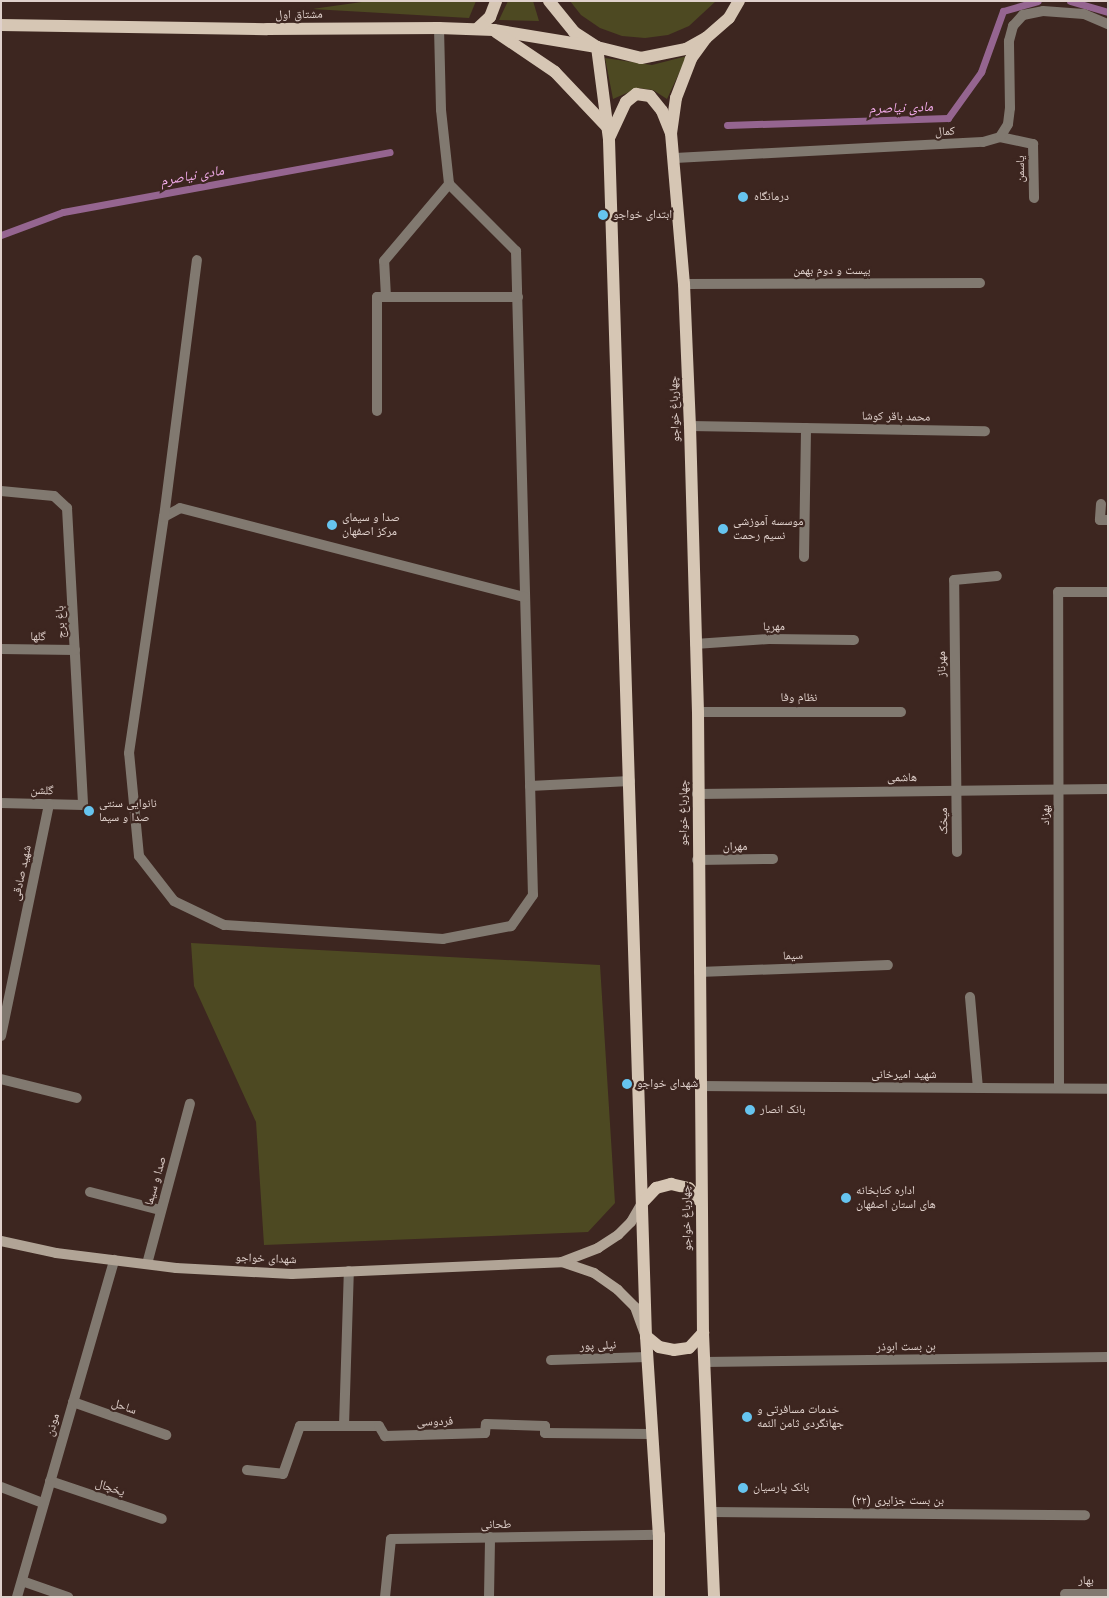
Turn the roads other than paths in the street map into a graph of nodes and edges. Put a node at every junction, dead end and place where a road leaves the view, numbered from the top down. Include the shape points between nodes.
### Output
1 (496, 1) edge
2 (549, 1) edge
3 (739, 1) edge
4 (1108, 24) edge
5 (1, 25) edge
6 (439, 28) junction
7 (477, 29) junction
8 (494, 30) junction
9 (706, 38) junction
10 (597, 47) junction
11 (608, 133) junction
12 (671, 133) junction
13 (1000, 137) junction
14 (675, 158) junction
15 (449, 184) junction
16 (1034, 198) dead end
17 (197, 260) dead end
18 (980, 283) dead end
19 (684, 284) junction
20 (386, 297) junction
21 (518, 297) junction
22 (377, 411) dead end
23 (690, 426) junction
24 (806, 428) junction
25 (985, 431) dead end
26 (1, 491) edge
27 (1101, 504) dead end
28 (164, 517) junction
29 (1108, 520) edge
30 (804, 557) dead end
31 (997, 576) dead end
32 (1108, 592) edge
33 (525, 597) junction
34 (854, 640) dead end
35 (695, 644) junction
36 (1, 649) edge
37 (75, 650) junction
38 (698, 712) junction
39 (901, 712) dead end
40 (630, 781) junction
41 (530, 786) junction
42 (1059, 788) junction
43 (1108, 788) edge
44 (956, 790) junction
45 (697, 794) junction
46 (1, 803) edge
47 (49, 804) junction
48 (83, 805) joint
49 (957, 852) dead end
50 (773, 859) dead end
51 (698, 860) junction
52 (888, 965) dead end
53 (699, 972) junction
54 (970, 997) dead end
55 (1, 1036) edge
56 (1, 1079) edge
57 (699, 1086) junction
58 (978, 1088) junction
59 (1059, 1088) junction
60 (1108, 1088) edge
61 (77, 1098) dead end
62 (190, 1104) dead end
63 (90, 1192) dead end
64 (644, 1201) junction
65 (700, 1201) junction
66 (160, 1210) junction
67 (1, 1241) edge
68 (114, 1260) junction
69 (562, 1262) junction
70 (147, 1264) junction
71 (349, 1271) junction
72 (703, 1333) junction
73 (646, 1336) junction
74 (647, 1357) junction
75 (1108, 1357) edge
76 (551, 1360) dead end
77 (704, 1362) junction
78 (73, 1402) junction
79 (344, 1426) junction
80 (650, 1434) junction
81 (166, 1436) dead end
82 (247, 1470) dead end
83 (50, 1481) junction
84 (1, 1487) edge
85 (43, 1503) junction
86 (711, 1512) junction
87 (1085, 1515) dead end
88 (162, 1519) dead end
89 (659, 1535) junction
90 (490, 1537) junction
91 (22, 1581) junction
92 (1065, 1594) dead end
93 (1108, 1594) edge
94 (16, 1597) edge
95 (68, 1597) edge
96 (385, 1597) edge
97 (489, 1597) edge
98 (659, 1597) edge
99 (714, 1597) edge

1 - 7 main road via 490,17
2 - 10 main road via 574,32
3 - 9 main road via 729,18
4 - 13 street via 1084,14 1043,11 1023,15 1013,26 1009,41 1010,108 1008,124
5 - 6 main road, مشتاق اول via 267,30
6 - 7 main road, مشتاق اول
6 - 15 street via 441,110
7 - 8 main road, مشتاق اول
8 - 10 main road, مشتاق اول
8 - 11 main road via 555,72
9 - 10 main road via 686,49 641,58
9 - 12 main road, چهارباغ خواجو via 682,84
10 - 11 main road
11 - 12 main road via 626,102 636,94 650,96 662,110
11 - 40 main road
12 - 14 main road, چهارباغ خواجو
13 - 14 street, کمال via 983,142
13 - 16 street, یاسمن via 1033,144
14 - 19 main road, چهارباغ خواجو
15 - 20 street via 384,261
15 - 21 street via 516,251
17 - 28 street
18 - 19 street, بیست و دوم بهمن
19 - 23 main road, چهارباغ خواجو
20 - 21 street
20 - 22 street via 377,296
21 - 33 street
23 - 24 street, محمد باقر کوشا
23 - 35 main road, چهارباغ خواجو
24 - 25 street, محمد باقر کوشا
24 - 30 street
26 - 37 street, باغ برج via 54,496 67,508
27 - 29 street via 1100,520
28 - 33 street via 180,508
28 - 41 street via 129,753 139,856 174,900 224,925 443,939 511,926 533,895
31 - 44 street, مهرناز via 954,580
32 - 42 street, بهزاد via 1058,592
33 - 41 street
34 - 35 street, مهریا via 769,639
35 - 38 main road, چهارباغ خواجو
36 - 37 street, گلها
37 - 48 street, باغ برج
38 - 39 street, نظام وفا
38 - 45 main road, چهارباغ خواجو
40 - 41 street
40 - 64 main road
42 - 43 street, هاشمی
42 - 44 street, هاشمی
42 - 59 street, بهزاد
44 - 45 street, هاشمی
44 - 49 street, میخک
45 - 51 main road, چهارباغ خواجو
46 - 47 street, گلشن
47 - 48 street, گلشن
47 - 55 street, شهید صادقی
50 - 51 street, مهران
51 - 53 main road, چهارباغ خواجو
52 - 53 street, سیما
53 - 57 main road, چهارباغ خواجو
54 - 58 street
56 - 61 street
57 - 58 street, شهید امیرخانی
57 - 65 main road, چهارباغ خواجو
58 - 59 street, شهید امیرخانی
59 - 60 street, شهید امیرخانی
62 - 66 street, صدا و سیما
63 - 66 street
64 - 65 main road via 656,1188 671,1184 689,1188
64 - 69 main road via 618,1235 598,1248
64 - 73 main road
65 - 72 main road, چهارباغ خواجو
66 - 70 street, صدا و سیما
67 - 68 main road, شهدای خواجو
68 - 70 main road, شهدای خواجو
68 - 78 street, موذن
69 - 71 main road, شهدای خواجو
69 - 73 main road via 594,1273 618,1290 634,1307
70 - 71 main road, شهدای خواجو via 292,1274
71 - 79 street
72 - 73 main road via 689,1348 674,1350 659,1347
72 - 77 main road, چهارباغ خواجو
73 - 74 main road
74 - 76 street, نیلی پور
74 - 80 main road
75 - 77 street, بن بست ابوذر
77 - 86 main road, چهارباغ خواجو
78 - 81 street, ساحل
78 - 83 street, موذن
79 - 80 street, فردوسی via 379,1426 384,1436 484,1433 486,1424 545,1426 545,1432
79 - 82 street, فردوسی via 300,1426 283,1474
80 - 89 main road
83 - 85 street, موذن
83 - 88 street, یخچال
84 - 85 street
85 - 91 street, موذن
86 - 87 street, بن بست جزایری (۲۲)
86 - 99 main road, چهارباغ خواجو
89 - 90 street, طحانی
89 - 98 main road
90 - 96 street, طحانی via 391,1539
90 - 97 street
91 - 94 street, موذن
91 - 95 street
92 - 93 street, بهار

